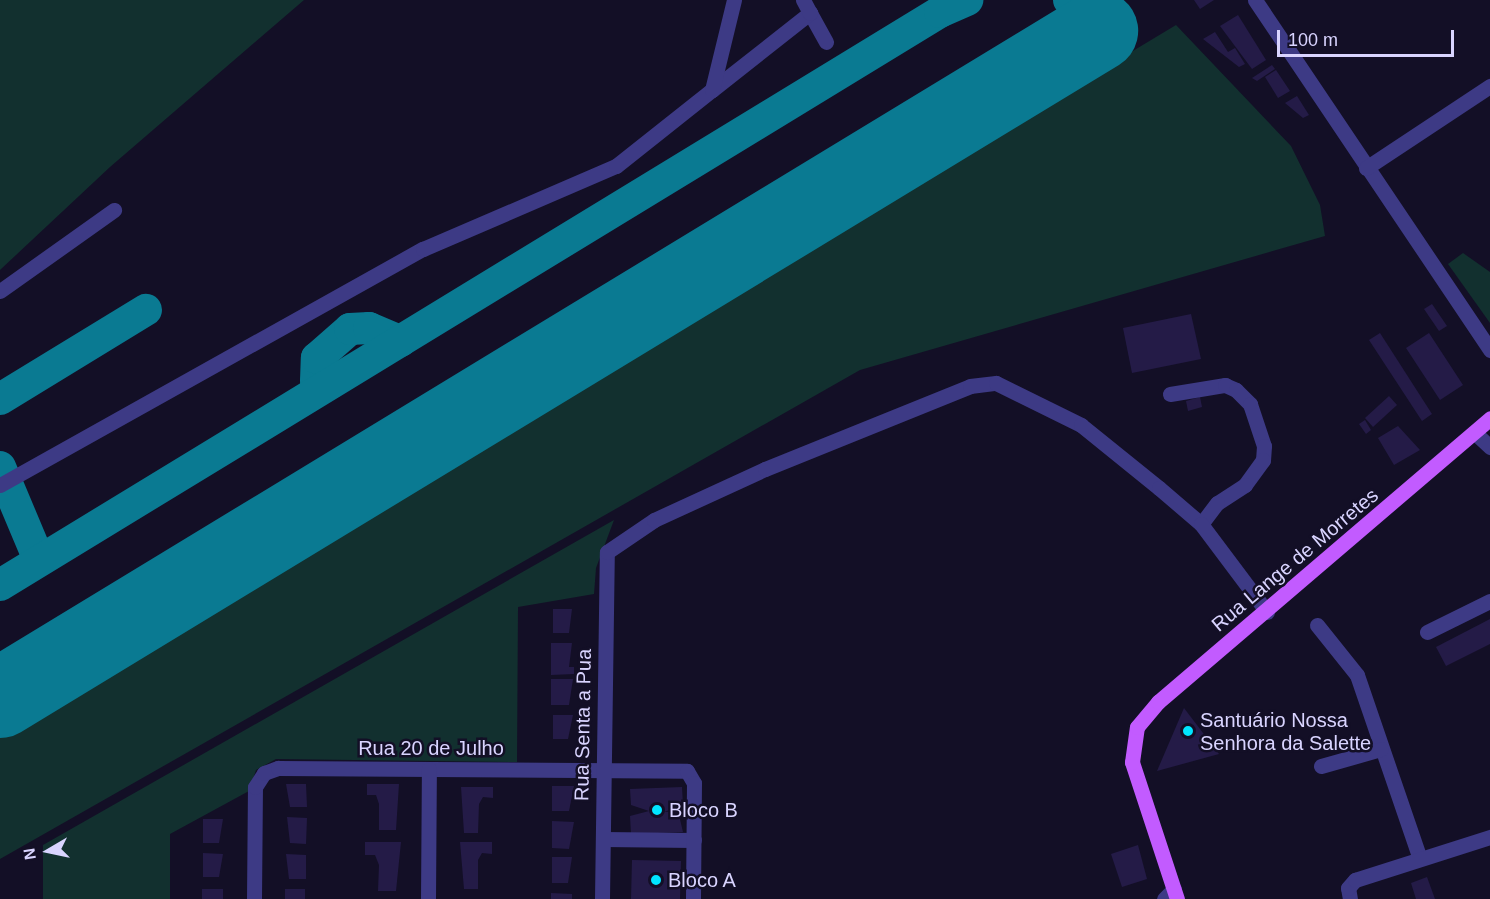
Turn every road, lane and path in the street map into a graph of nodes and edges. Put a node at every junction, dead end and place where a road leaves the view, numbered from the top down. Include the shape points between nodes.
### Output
1 (734, 0) edge
2 (1255, 0) edge
3 (806, 6) edge
4 (826, 42) dead end
5 (1490, 86) edge
6 (712, 90) junction
7 (1366, 168) junction
8 (114, 210) dead end
9 (0, 291) edge
10 (1490, 350) edge
11 (1170, 394) dead end
12 (1490, 418) edge
13 (1475, 433) junction
14 (1490, 447) edge
15 (0, 485) edge
16 (1201, 524) junction
17 (1490, 601) edge
18 (1267, 612) junction
19 (1317, 625) dead end
20 (1427, 632) dead end
21 (1381, 749) junction
22 (1321, 766) dead end
23 (429, 769) junction
24 (604, 769) junction
25 (1490, 837) edge
26 (603, 839) junction
27 (694, 840) junction
28 (1420, 859) junction
29 (1172, 896) edge
30 (254, 899) edge
31 (428, 899) edge
32 (602, 899) edge
33 (693, 899) edge
34 (1350, 899) edge

1 - 6 street
2 - 7 street
3 - 4 street
3 - 6 street
5 - 7 street
6 - 15 street via 595,178 423,249
7 - 10 street
8 - 9 street
11 - 16 street via 1225,385 1236,390 1250,404 1264,446 1263,460 1245,485 1217,503
12 - 13 main road, Rua Lange de Morretes
13 - 14 street
13 - 18 main road, Rua Lange de Morretes
16 - 18 street
16 - 24 street, Rua Senta a Pua via 1081,425 996,383 970,386 765,469 654,520 607,552
17 - 20 street
18 - 29 main road, Rua Lange de Morretes via 1158,702 1132,738 1134,769
19 - 21 street via 1357,675
21 - 22 street
21 - 28 street
23 - 24 street, Rua 20 de Julho
23 - 30 street, Rua 20 de Julho via 278,768 260,776 254,793
23 - 31 street
24 - 26 street, Rua Senta a Pua
24 - 27 street, Rua 20 de Julho via 691,774
25 - 28 street
26 - 27 street
26 - 32 street, Rua Senta a Pua
27 - 33 street
28 - 34 street via 1355,880 1348,888

